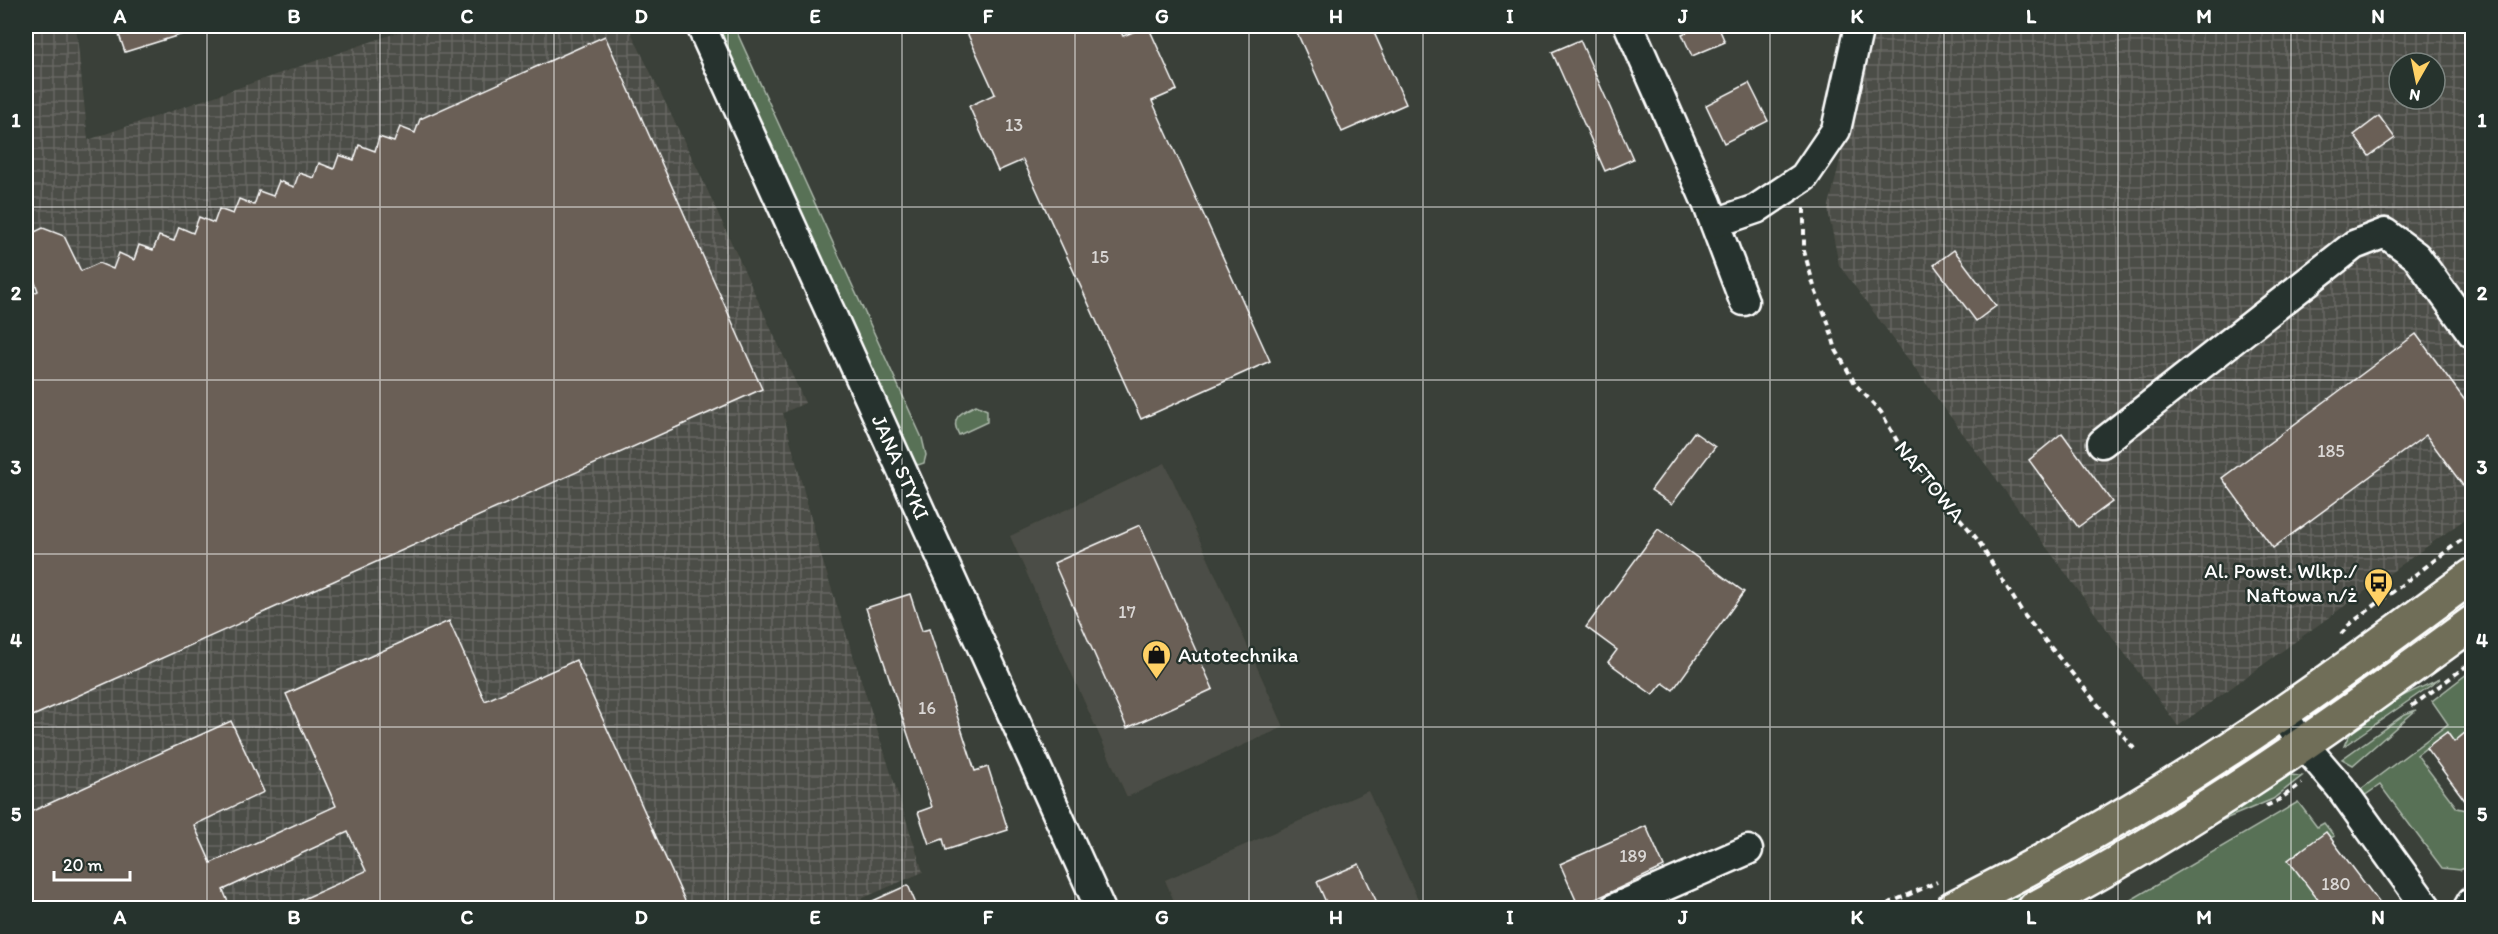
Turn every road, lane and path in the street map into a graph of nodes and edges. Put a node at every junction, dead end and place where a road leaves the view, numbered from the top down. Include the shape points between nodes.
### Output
1 (701, 26) edge
2 (1629, 26) edge
3 (1859, 26) edge
4 (1804, 177) junction
5 (1715, 223) junction
6 (1744, 301) dead end
7 (2472, 333) edge
8 (2102, 443) dead end
9 (2472, 532) edge
10 (2472, 576) edge
11 (2472, 623) edge
12 (2336, 640) dead end
13 (2282, 714) junction
14 (2303, 744) junction
15 (2136, 751) dead end
16 (1748, 850) dead end
17 (1946, 895) edge
18 (2472, 901) edge
19 (1100, 909) edge
20 (1616, 909) edge
21 (1878, 909) edge
22 (2035, 909) edge
23 (2427, 909) edge
24 (2468, 909) edge

1 - 19 street, JANA STYKI
2 - 5 street
3 - 4 street via 1836,130
4 - 5 street via 1756,209
4 - 15 path, NAFTOWA via 1804,251 1836,350 1856,385 1881,412 1901,448 1977,539 2024,615
5 - 6 street
7 - 8 street via 2416,256 2385,232 2354,245
9 - 12 path via 2350,624
10 - 13 main road
11 - 14 main road
13 - 14 street
13 - 17 main road via 2049,858
14 - 22 main road via 2144,847
14 - 23 street via 2340,787
16 - 20 street
17 - 21 path
18 - 24 street

